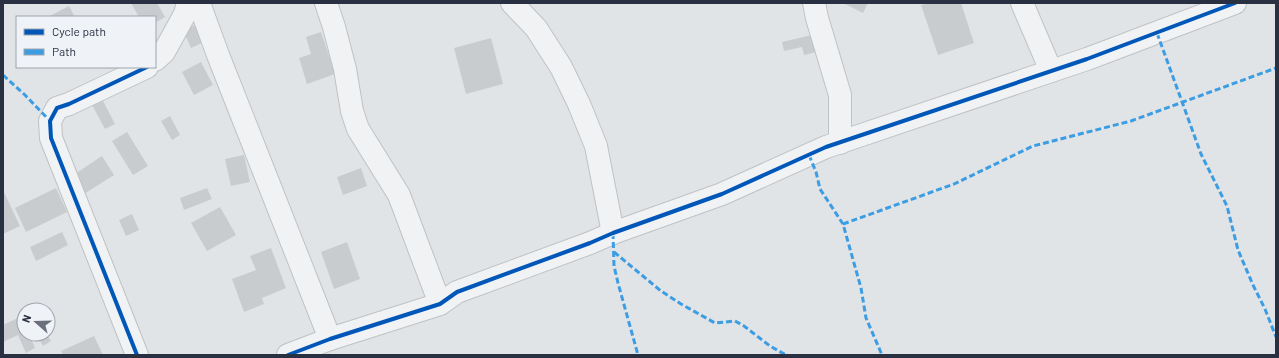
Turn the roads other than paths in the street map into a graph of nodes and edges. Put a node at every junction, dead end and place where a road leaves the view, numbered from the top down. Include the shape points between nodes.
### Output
1 (188, 3) edge
2 (199, 3) edge
3 (326, 3) edge
4 (512, 3) edge
5 (814, 3) edge
6 (1022, 3) edge
7 (1229, 4) edge
8 (156, 59) edge
9 (145, 68) edge
10 (1051, 71) junction
11 (840, 143) junction
12 (613, 233) junction
13 (440, 304) junction
14 (330, 339) junction
15 (137, 355) edge
16 (288, 355) edge

1 - 8 street via 185,14 164,52
2 - 14 street
3 - 13 street via 345,69 352,112 358,129 399,195
4 - 12 street via 536,28 561,66 579,104 596,146
5 - 11 street via 840,95
6 - 10 street
7 - 10 street
9 - 15 street via 57,108 50,122 51,138
10 - 11 street
11 - 12 street via 722,194
12 - 13 street via 457,292
13 - 14 street
14 - 16 street

